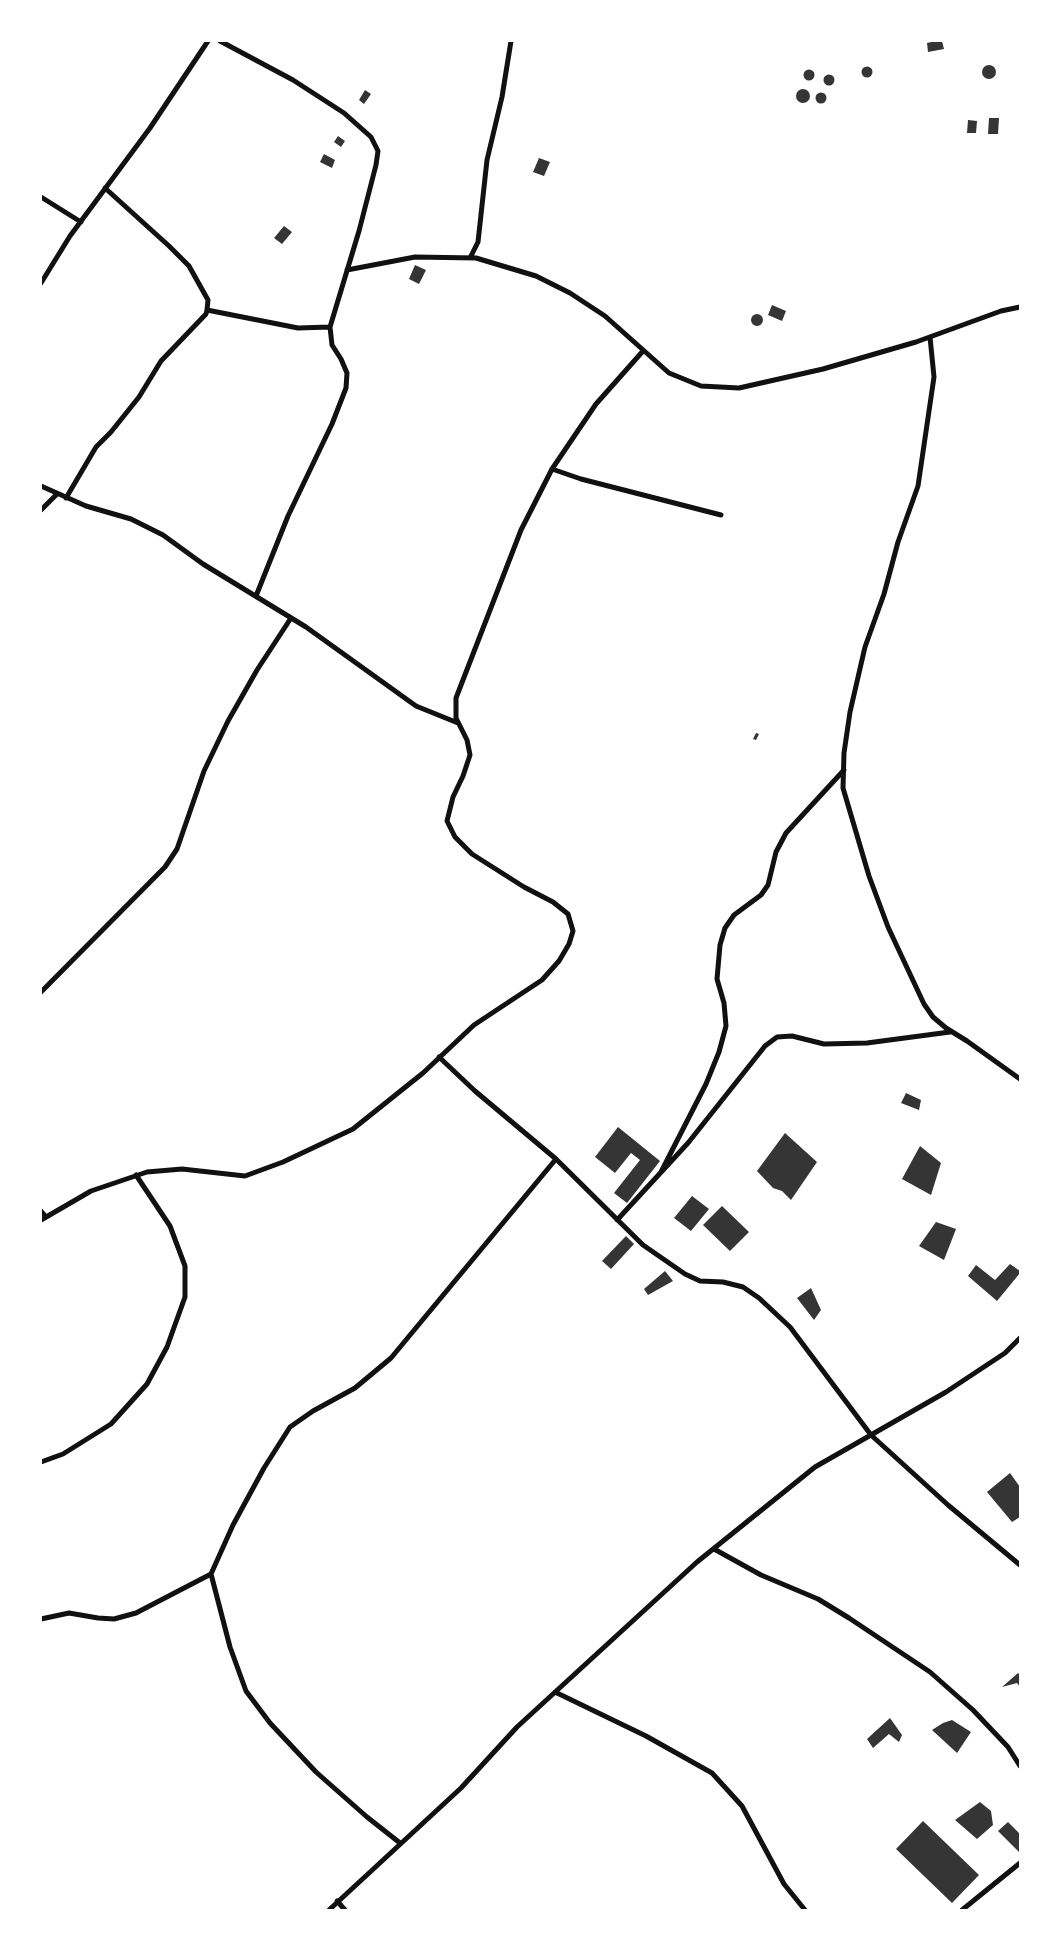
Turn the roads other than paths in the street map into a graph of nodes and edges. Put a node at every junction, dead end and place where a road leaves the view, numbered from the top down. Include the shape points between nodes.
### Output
1 (208, 41) edge
2 (220, 41) edge
3 (511, 41) edge
4 (105, 188) junction
5 (41, 198) edge
6 (81, 222) junction
7 (470, 258) junction
8 (347, 270) junction
9 (41, 283) edge
10 (1020, 307) edge
11 (207, 310) junction
12 (330, 327) junction
13 (930, 337) junction
14 (642, 351) junction
15 (552, 469) junction
16 (41, 486) edge
17 (57, 494) junction
18 (66, 498) junction
19 (41, 510) edge
20 (721, 515) dead end
21 (256, 596) junction
22 (291, 618) junction
23 (458, 723) junction
24 (844, 770) junction
25 (41, 992) edge
26 (951, 1032) junction
27 (440, 1057) junction
28 (1020, 1079) edge
29 (556, 1159) junction
30 (661, 1172) junction
31 (136, 1175) junction
32 (41, 1211) edge
33 (43, 1218) edge
34 (617, 1220) junction
35 (1020, 1338) edge
36 (871, 1435) junction
37 (41, 1462) edge
38 (714, 1549) junction
39 (1020, 1565) edge
40 (211, 1574) junction
41 (41, 1619) edge
42 (555, 1692) junction
43 (1020, 1766) edge
44 (400, 1843) junction
45 (1020, 1863) edge
46 (337, 1901) junction
47 (329, 1910) edge
48 (345, 1910) edge
49 (805, 1910) edge
50 (962, 1910) edge

1 - 4 street
2 - 8 street via 294,80 344,113 371,137 378,152 376,165
3 - 7 street via 487,160 478,242
4 - 6 street
4 - 11 street via 188,266 208,300
5 - 6 street
6 - 9 street
7 - 8 street via 415,257
7 - 14 street via 536,276 570,293 605,316
8 - 12 street
10 - 13 street
11 - 12 street via 298,328
11 - 18 street via 161,361 139,397 96,447
12 - 21 street via 332,345 347,373 346,388
13 - 14 street via 739,388 701,386 669,373
13 - 24 street via 934,377 918,486 865,647 850,712
14 - 15 street via 596,404
15 - 20 street via 581,480
15 - 23 street via 520,530 456,698
16 - 17 street
17 - 18 street
17 - 19 street
18 - 21 street via 131,519 163,534 203,564
21 - 22 street
22 - 23 street via 416,706
22 - 25 street via 228,721 204,771 177,850 165,867
23 - 27 street via 470,755 447,821 455,837 472,854 553,902 568,914 573,931 559,961 542,980 474,1025
24 - 26 street via 843,788 888,927 924,1004 933,1017
24 - 30 street via 786,833 776,852 768,885 761,895 734,915 726,928 720,945 717,979 726,1026 706,1084
26 - 28 street
26 - 30 street via 867,1043 824,1044 792,1036 777,1037 765,1046 711,1116
27 - 29 street
27 - 31 street via 353,1129 283,1162 245,1176 182,1169
29 - 34 street
29 - 40 street via 391,1358 355,1388 290,1427 233,1525
30 - 34 street
31 - 33 street via 91,1191
31 - 37 street via 170,1226 185,1266 184,1297 167,1347 148,1384 111,1424 63,1454
32 - 33 street
34 - 36 street via 643,1245 685,1274 700,1281 742,1287 759,1298 790,1327
35 - 36 street via 953,1387
36 - 38 street via 815,1467
36 - 39 street
38 - 42 street
38 - 43 street via 761,1575 818,1599 930,1672 1008,1747
40 - 41 street via 136,1613 114,1619 69,1613
40 - 44 street via 230,1647 246,1691 270,1723 316,1772
42 - 44 street
42 - 49 street via 646,1736 712,1773 742,1806 784,1884
44 - 46 street
45 - 50 street
46 - 47 street
46 - 48 street

